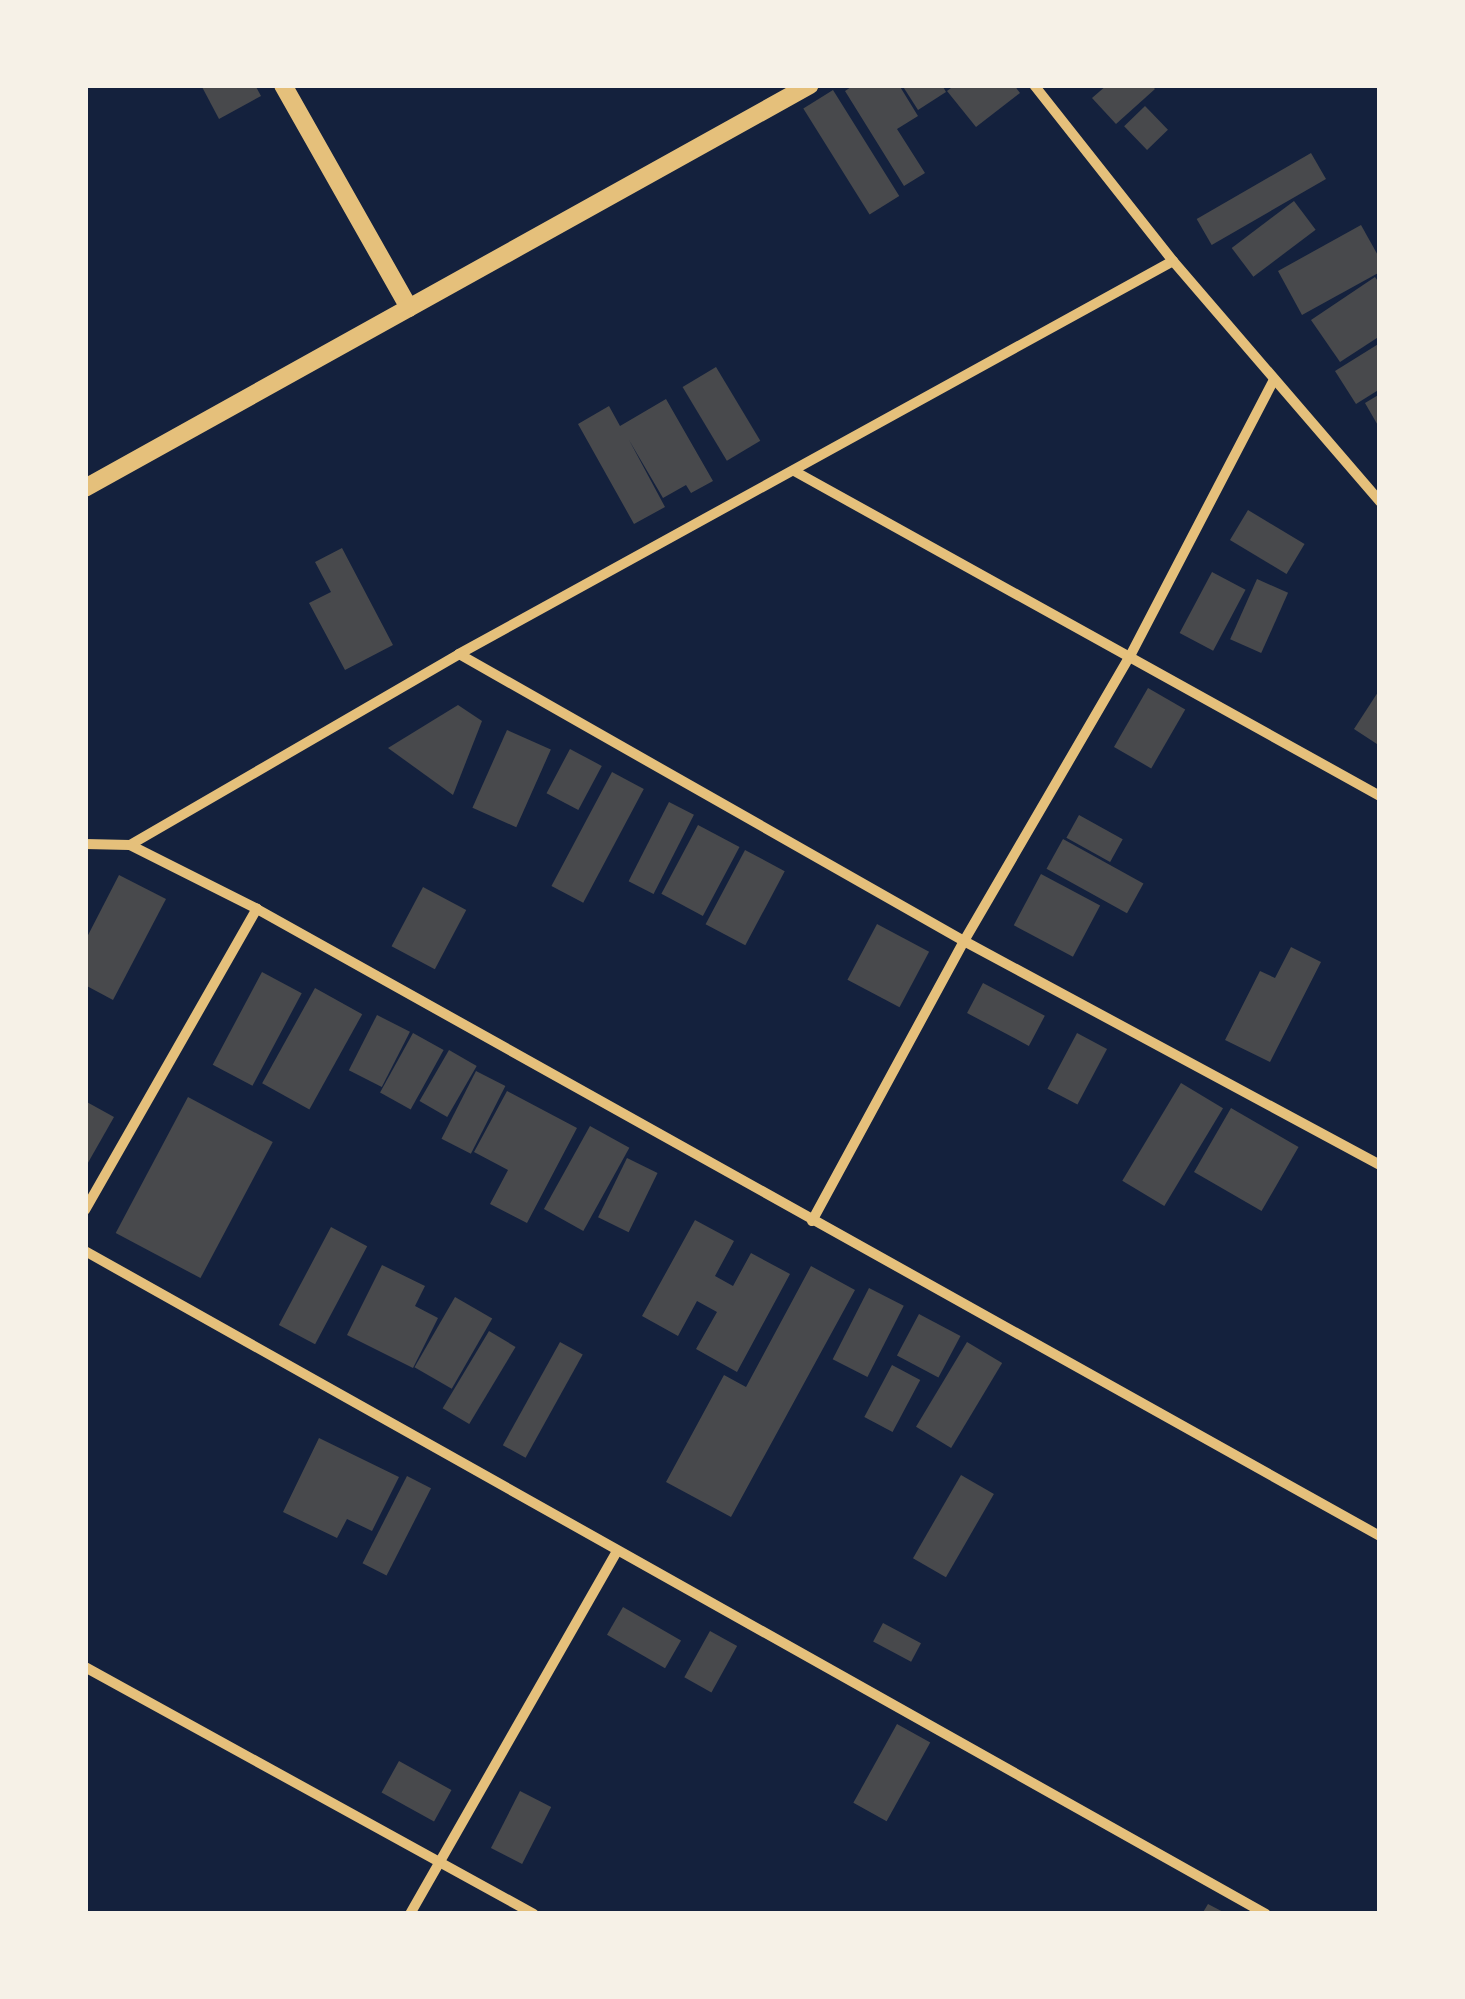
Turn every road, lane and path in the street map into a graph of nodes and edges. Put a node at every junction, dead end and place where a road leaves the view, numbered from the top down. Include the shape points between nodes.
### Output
1 (283, 85) edge
2 (810, 85) edge
3 (1034, 85) edge
4 (1172, 262) junction
5 (409, 308) junction
6 (1274, 379) junction
7 (796, 472) junction
8 (85, 488) edge
9 (1380, 502) edge
10 (459, 654) junction
11 (1129, 658) junction
12 (1380, 796) edge
13 (85, 844) edge
14 (130, 845) junction
15 (256, 910) junction
16 (964, 941) junction
17 (1380, 1166) edge
18 (85, 1210) edge
19 (812, 1221) junction
20 (85, 1252) edge
21 (1380, 1536) edge
22 (617, 1551) junction
23 (85, 1667) edge
24 (438, 1862) junction
25 (410, 1914) edge
26 (534, 1914) edge
27 (1266, 1914) edge

1 - 5 street
2 - 5 street
3 - 4 street
4 - 6 street
4 - 7 street
5 - 8 street
6 - 9 street
6 - 11 street
7 - 10 street
7 - 11 street
10 - 14 street
10 - 16 street
11 - 12 street
11 - 16 street
13 - 14 street
14 - 15 street
15 - 18 street
15 - 19 street
16 - 17 street
16 - 19 street
19 - 21 street
20 - 22 street
22 - 24 street
22 - 27 street
23 - 24 street
24 - 25 street
24 - 26 street

